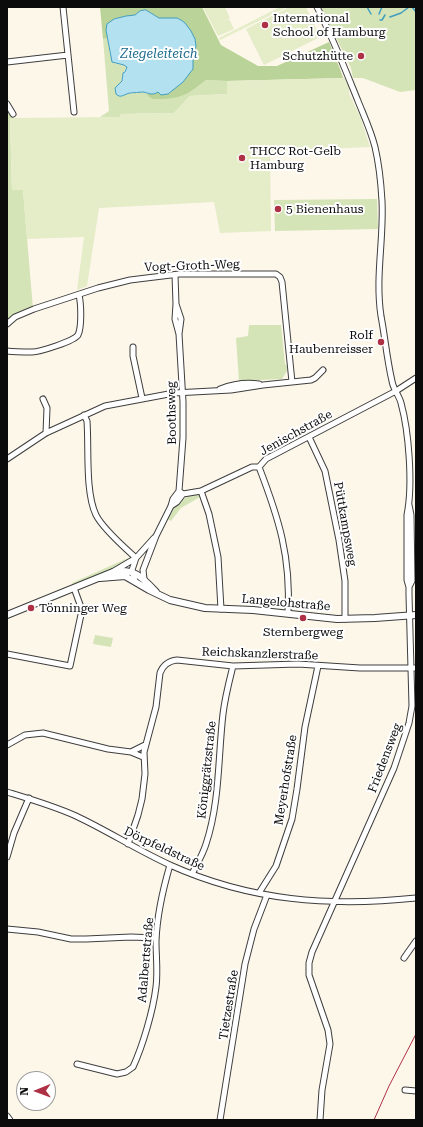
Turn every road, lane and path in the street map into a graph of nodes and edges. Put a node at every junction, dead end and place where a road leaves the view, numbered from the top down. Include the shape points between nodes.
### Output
1 (63, 7) edge
2 (317, 7) edge
3 (68, 55) junction
4 (7, 62) edge
5 (7, 104) edge
6 (74, 112) dead end
7 (13, 114) dead end
8 (174, 275) junction
9 (79, 294) junction
10 (7, 324) edge
11 (133, 347) dead end
12 (7, 351) edge
13 (322, 370) dead end
14 (416, 378) edge
15 (292, 382) junction
16 (396, 391) junction
17 (182, 393) junction
18 (142, 398) junction
19 (43, 399) dead end
20 (84, 415) junction
21 (46, 433) junction
22 (309, 437) junction
23 (7, 459) edge
24 (259, 467) junction
25 (201, 491) junction
26 (181, 492) junction
27 (156, 536) junction
28 (136, 558) junction
29 (144, 567) junction
30 (113, 572) junction
31 (134, 573) junction
32 (125, 576) junction
33 (100, 578) junction
34 (144, 579) junction
35 (135, 581) junction
36 (74, 588) junction
37 (157, 593) junction
38 (221, 609) junction
39 (288, 613) junction
40 (7, 615) edge
41 (416, 615) edge
42 (408, 616) junction
43 (345, 619) junction
44 (7, 654) edge
45 (233, 666) junction
46 (318, 666) junction
47 (414, 668) edge
48 (7, 745) edge
49 (145, 745) junction
50 (131, 752) junction
51 (143, 757) junction
52 (7, 792) edge
53 (29, 798) junction
54 (128, 844) junction
55 (7, 857) edge
56 (170, 865) junction
57 (192, 874) junction
58 (259, 893) junction
59 (267, 895) junction
60 (416, 898) edge
61 (334, 902) junction
62 (7, 929) edge
63 (156, 938) junction
64 (416, 941) edge
65 (404, 958) dead end
66 (77, 1064) dead end
67 (405, 1090) dead end
68 (416, 1091) edge
69 (7, 1116) edge
70 (10, 1120) edge
71 (220, 1120) edge
72 (320, 1120) edge

1 - 3 street
2 - 16 street, Friedensweg via 335,42 375,146 382,202 379,300 392,382
3 - 4 street
3 - 6 street
5 - 7 street
8 - 9 street, Vogt-Groth-Weg via 130,280
8 - 15 street, Vogt-Groth-Weg via 274,274 280,277
8 - 17 street, Boothsweg via 176,304 181,318 179,334
9 - 10 street, Vogt-Groth-Weg via 30,310
9 - 12 street via 80,328 74,339 37,351
11 - 18 street
13 - 15 street via 315,378
14 - 16 street, Jenischstraße
15 - 17 street
16 - 22 street, Jenischstraße
16 - 42 street, Friedensweg via 402,404 407,438 412,574
17 - 18 street
17 - 26 street, Boothsweg
18 - 20 street via 105,406
19 - 21 street via 47,408
20 - 21 street
20 - 28 street via 87,421 88,467 94,509 100,522
21 - 23 street
22 - 24 street, Jenischstraße via 266,459
22 - 43 street, Püttkampsweg via 325,471 339,540 345,581
24 - 25 street, Jenischstraße via 252,467
24 - 39 street via 276,512 286,555 289,576
25 - 26 street, Jenischstraße
25 - 38 street via 216,544
26 - 27 street via 174,499
27 - 28 street
27 - 29 street
28 - 30 street
28 - 31 street
29 - 31 street
29 - 34 street
30 - 31 street
30 - 33 street
31 - 32 street
31 - 34 street, Langelohstraße
31 - 35 street
32 - 33 street
32 - 35 street, Langelohstraße
33 - 36 street
34 - 37 street, Langelohstraße
35 - 37 street, Langelohstraße
36 - 40 street
36 - 44 street via 82,610 70,666
37 - 38 street, Langelohstraße via 183,604
38 - 39 street, Langelohstraße
39 - 43 street, Langelohstraße
41 - 42 street, Langelohstraße
42 - 43 street, Langelohstraße
42 - 47 street, Friedensweg
45 - 46 street, Reichskanzlerstraße
45 - 49 street, Reichskanzlerstraße via 177,660 168,662 160,673 156,708
45 - 57 street, Königgrätzstraße via 223,712 212,821 206,845
46 - 47 street, Reichskanzlerstraße
46 - 58 street, Meyerhofstraße via 307,714 292,819 276,866
47 - 61 street, Friedensweg via 411,710 403,742 394,768
48 - 50 street via 25,735 39,733
49 - 50 street
49 - 51 street, Reichskanzlerstraße
50 - 51 street
51 - 54 street, Reichskanzlerstraße via 145,774 142,799
52 - 53 street, Dörpfeldstraße
53 - 54 street, Dörpfeldstraße via 74,815
53 - 55 street
54 - 56 street, Dörpfeldstraße
56 - 57 street, Dörpfeldstraße
56 - 63 street, Adalbertstraße via 160,906
57 - 58 street, Dörpfeldstraße
58 - 59 street, Dörpfeldstraße
59 - 61 street, Dörpfeldstraße
59 - 71 street, Tietzestraße via 254,929 246,964
60 - 61 street, Dörpfeldstraße
61 - 72 street, Friedensweg via 308,967 330,1039
62 - 63 street via 71,939
63 - 66 street, Adalbertstraße via 156,986 133,1067 117,1074
64 - 65 street
67 - 68 street
69 - 70 street

